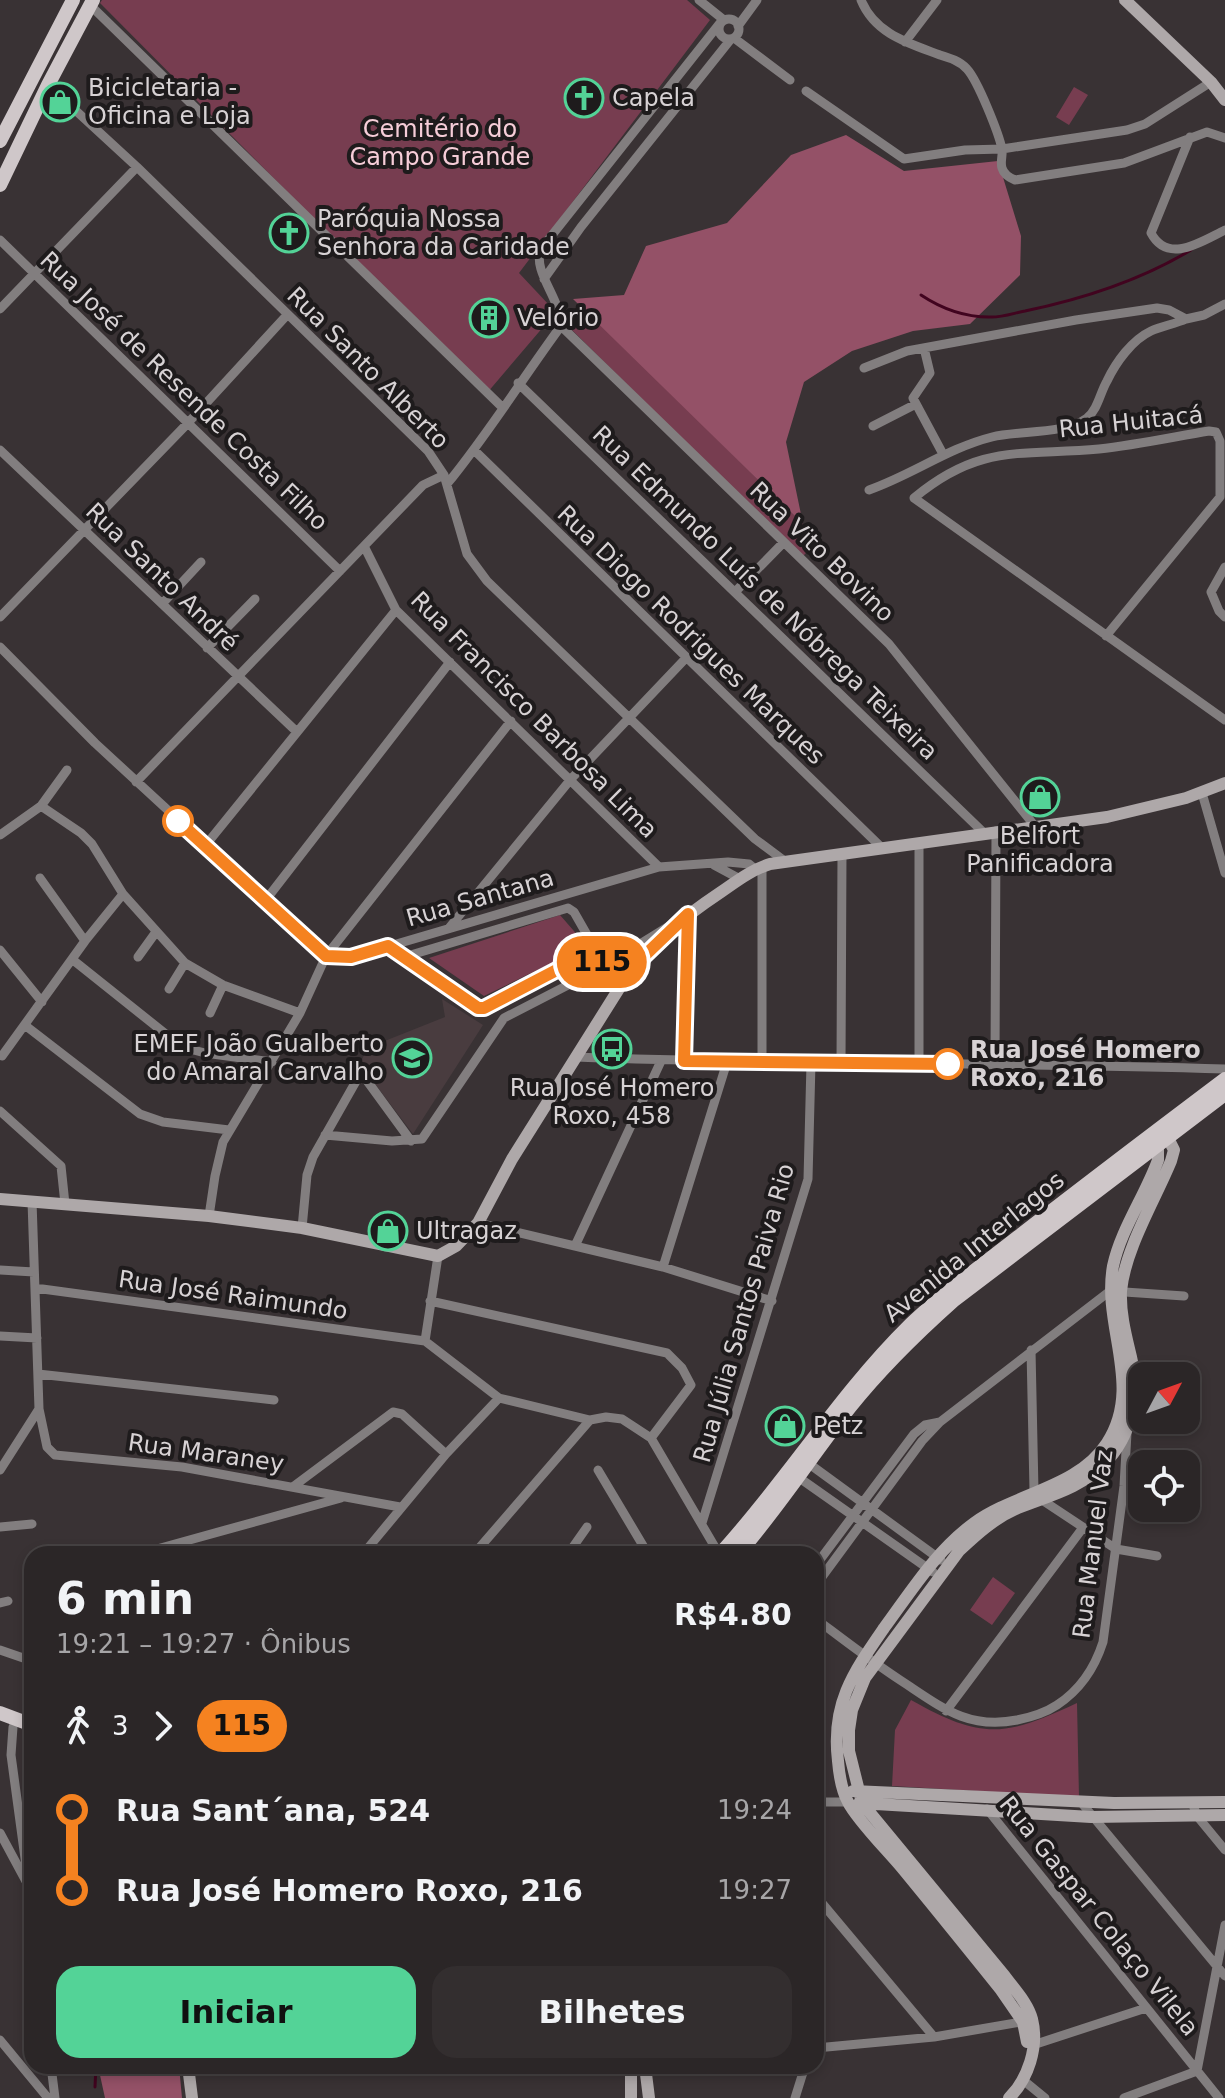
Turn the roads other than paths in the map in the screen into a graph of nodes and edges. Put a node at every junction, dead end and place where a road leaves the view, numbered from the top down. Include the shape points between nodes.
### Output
1 (73, 0) edge
2 (699, 0) edge
3 (757, 0) edge
4 (861, 0) edge
5 (937, 0) edge
6 (1125, 0) edge
7 (92, 3) edge
8 (722, 21) junction
9 (738, 26) junction
10 (732, 38) junction
11 (905, 42) junction
12 (790, 80) dead end
13 (1211, 82) junction
14 (48, 85) junction
15 (806, 91) dead end
16 (1225, 100) edge
17 (1190, 137) junction
18 (1225, 138) edge
19 (0, 142) edge
20 (1002, 149) junction
21 (16, 151) junction
22 (137, 167) junction
23 (598, 179) junction
24 (0, 185) edge
25 (612, 189) junction
26 (1225, 230) edge
27 (0, 240) edge
28 (34, 273) junction
29 (544, 279) junction
30 (1225, 304) edge
31 (0, 309) edge
32 (287, 315) junction
33 (1186, 319) junction
34 (561, 326) junction
35 (924, 348) junction
36 (864, 368) dead end
37 (518, 383) junction
38 (916, 404) junction
39 (503, 408) junction
40 (187, 424) junction
41 (873, 426) dead end
42 (0, 450) edge
43 (474, 450) junction
44 (943, 454) junction
45 (445, 479) junction
46 (869, 490) dead end
47 (84, 528) junction
48 (783, 543) junction
49 (364, 546) junction
50 (201, 562) dead end
51 (1225, 567) edge
52 (340, 571) junction
53 (736, 591) junction
54 (255, 599) dead end
55 (162, 604) junction
56 (396, 610) junction
57 (0, 617) edge
58 (1225, 617) edge
59 (1106, 636) junction
60 (0, 647) edge
61 (207, 648) junction
62 (686, 658) junction
63 (450, 662) junction
64 (237, 676) junction
65 (627, 717) junction
66 (1225, 720) edge
67 (511, 721) junction
68 (297, 732) junction
69 (67, 770) dead end
70 (571, 779) junction
71 (136, 782) junction
72 (1225, 783) edge
73 (1202, 793) junction
74 (41, 806) junction
75 (1034, 825) junction
76 (990, 832) junction
77 (0, 835) edge
78 (755, 839) junction
79 (919, 844) junction
80 (205, 846) junction
81 (881, 847) junction
82 (842, 853) junction
83 (786, 862) junction
84 (711, 863) junction
85 (659, 867) junction
86 (762, 867) junction
87 (1225, 873) edge
88 (40, 878) dead end
89 (740, 879) junction
90 (123, 894) junction
91 (265, 901) junction
92 (683, 917) junction
93 (449, 928) junction
94 (156, 932) junction
95 (85, 941) junction
96 (388, 946) junction
97 (0, 950) edge
98 (595, 950) junction
99 (326, 956) junction
100 (138, 957) dead end
101 (404, 957) junction
102 (73, 960) junction
103 (640, 960) junction
104 (185, 963) junction
105 (603, 967) junction
106 (223, 985) junction
107 (169, 989) dead end
108 (42, 1002) junction
109 (210, 1013) dead end
110 (300, 1013) junction
111 (26, 1026) junction
112 (2, 1056) dead end
113 (576, 1057) junction
114 (661, 1061) junction
115 (684, 1061) junction
116 (272, 1062) junction
117 (727, 1062) junction
118 (762, 1063) junction
119 (811, 1063) junction
120 (995, 1063) junction
121 (841, 1064) junction
122 (919, 1064) junction
123 (1225, 1069) edge
124 (1225, 1079) edge
125 (1225, 1094) edge
126 (0, 1111) edge
127 (229, 1130) junction
128 (325, 1135) junction
129 (1160, 1137) junction
130 (411, 1141) junction
131 (0, 1199) edge
132 (32, 1201) junction
133 (65, 1204) junction
134 (209, 1216) junction
135 (478, 1223) junction
136 (302, 1228) junction
137 (575, 1246) junction
138 (438, 1256) junction
139 (663, 1267) junction
140 (0, 1270) edge
141 (34, 1272) junction
142 (35, 1288) junction
143 (1116, 1291) junction
144 (1184, 1296) dead end
145 (430, 1301) junction
146 (772, 1301) junction
147 (0, 1336) edge
148 (37, 1338) junction
149 (425, 1341) junction
150 (1031, 1350) junction
151 (38, 1374) junction
152 (499, 1398) junction
153 (274, 1400) dead end
154 (39, 1409) junction
155 (590, 1420) junction
156 (940, 1422) junction
157 (1127, 1433) junction
158 (651, 1438) junction
159 (446, 1454) junction
160 (808, 1463) junction
161 (0, 1470) edge
162 (598, 1470) dead end
163 (798, 1477) junction
164 (294, 1486) junction
165 (1038, 1496) junction
166 (345, 1497) junction
167 (863, 1502) junction
168 (400, 1507) junction
169 (872, 1509) junction
170 (854, 1515) junction
171 (863, 1522) junction
172 (702, 1523) junction
173 (32, 1524) dead end
174 (0, 1527) edge
175 (587, 1527) dead end
176 (1082, 1529) junction
177 (168, 1546) edge
178 (369, 1546) edge
179 (481, 1546) edge
180 (574, 1546) edge
181 (643, 1546) edge
182 (715, 1546) edge
183 (727, 1546) edge
184 (744, 1546) edge
185 (1116, 1549) junction
186 (824, 1554) edge
187 (1157, 1556) dead end
188 (937, 1566) junction
189 (824, 1574) edge
190 (824, 1625) edge
191 (0, 1650) edge
192 (24, 1658) edge
193 (870, 1659) junction
194 (946, 1711) junction
195 (0, 1713) edge
196 (24, 1722) edge
197 (6, 1725) edge
198 (978, 1796) junction
199 (853, 1797) junction
200 (824, 1801) edge
201 (1080, 1801) junction
202 (1192, 1802) junction
203 (1225, 1802) edge
204 (987, 1809) junction
205 (1225, 1815) edge
206 (1197, 1816) junction
207 (1091, 1817) junction
208 (0, 1833) edge
209 (24, 1850) edge
210 (1225, 1850) edge
211 (24, 1878) edge
212 (824, 1906) edge
213 (1225, 1925) edge
214 (1217, 1966) junction
215 (1225, 1976) edge
216 (1146, 2008) junction
217 (1028, 2021) junction
218 (934, 2037) junction
219 (0, 2040) edge
220 (1033, 2045) junction
221 (824, 2047) edge
222 (24, 2069) edge
223 (1197, 2071) junction
224 (28, 2074) edge
225 (52, 2074) edge
226 (189, 2074) edge
227 (631, 2074) edge
228 (646, 2074) edge
229 (802, 2074) edge
230 (1023, 2080) junction
231 (648, 2097) edge
232 (48, 2098) edge
233 (55, 2098) edge
234 (192, 2098) edge
235 (631, 2098) edge
236 (795, 2098) edge
237 (1009, 2098) edge
238 (1045, 2098) edge
239 (1124, 2098) edge
240 (1219, 2098) edge

1 - 19 main road
2 - 8 street
3 - 9 street
4 - 11 street via 872,20
5 - 11 street
6 - 13 street
7 - 14 main road
7 - 39 street
8 - 9 street via 732,19
8 - 10 street via 720,34
8 - 23 street
9 - 10 street
10 - 12 street
10 - 25 street
11 - 20 street via 966,68
13 - 16 street
13 - 20 street via 1136,128
14 - 21 main road
14 - 22 street, Rua Santo Alberto
15 - 20 street via 901,158
17 - 18 street via 1207,132
17 - 20 street via 1124,163 1015,180 1002,170
17 - 26 street via 1151,233 1175,250
19 - 21 street
21 - 24 main road
22 - 28 street
22 - 32 street, Rua Santo Alberto
23 - 25 street
23 - 29 street via 541,249
25 - 29 street
27 - 28 street, Rua José de Resende Costa Filho
28 - 31 street
28 - 40 street, Rua José de Resende Costa Filho
29 - 34 street via 559,308
30 - 33 street
32 - 40 street
32 - 45 street, Rua Santo Alberto via 428,451
33 - 35 street via 1157,308
33 - 44 street via 1151,331 1131,347 1106,381 1094,411 1080,422 995,436
34 - 37 street
34 - 48 street, Rua Vito Bovino
35 - 36 street
35 - 38 street via 930,373 915,392
37 - 39 street
37 - 53 street, Rua Edmundo Luís de Nóbrega Teixeira
38 - 41 street
38 - 44 street
39 - 43 street
40 - 47 street
40 - 52 street, Rua José de Resende Costa Filho
42 - 47 street, Rua Santo André
43 - 45 street
43 - 62 street, Rua Diogo Rodrigues Marques
44 - 46 street
45 - 49 street via 423,485
45 - 65 street, Rua Santo Alberto via 474,565
47 - 55 street, Rua Santo André
47 - 57 street
48 - 53 street
48 - 75 street, Rua Vito Bovino via 889,644
49 - 52 street
49 - 56 street, Rua Francisco Barbosa Lima
50 - 55 street
51 - 58 street via 1211,592
52 - 64 street
53 - 76 street, Rua Edmundo Luís de Nóbrega Teixeira
54 - 61 street
55 - 61 street, Rua Santo André
56 - 63 street, Rua Francisco Barbosa Lima
56 - 68 street
59 - 59 street, Rua Huitacá via 914,498 938,478 1006,453 1096,449 1216,432 1220,497
59 - 66 street
60 - 71 street
61 - 64 street, Rua Santo André
62 - 65 street
62 - 81 street, Rua Diogo Rodrigues Marques
63 - 67 street, Rua Francisco Barbosa Lima
63 - 91 street
64 - 68 street, Rua Santo André
64 - 71 street
65 - 70 street
65 - 78 street, Rua Santo Alberto
67 - 70 street, Rua Francisco Barbosa Lima
67 - 99 street
68 - 80 street
69 - 74 street
70 - 85 street, Rua Francisco Barbosa Lima
70 - 93 street
71 - 80 street
72 - 73 street
73 - 75 street via 1107,817
73 - 87 street
74 - 77 street
74 - 90 street via 92,844
75 - 76 street
76 - 79 street
76 - 120 street
78 - 83 street, Rua Santo Alberto
78 - 86 street, Rua Santo Alberto
79 - 81 street
79 - 122 street
80 - 91 street
81 - 82 street
82 - 83 street
82 - 121 street
83 - 86 street
84 - 85 street, Rua Santana
84 - 86 street, Rua Santana
84 - 89 street
85 - 93 street, Rua Santana
86 - 89 street
86 - 118 street
88 - 95 street
89 - 92 street
90 - 94 street
90 - 95 street
91 - 99 street
92 - 103 street
92 - 105 street
92 - 115 street
93 - 96 street, Rua Santana
94 - 100 street
94 - 104 street
95 - 102 street
96 - 99 street, Rua Santana via 351,957
96 - 101 street
97 - 108 street
98 - 101 street via 484,1008
98 - 101 street via 568,908
98 - 105 street
99 - 110 street
102 - 108 street
102 - 116 street via 182,1047
103 - 105 street
103 - 113 street
104 - 106 street
104 - 107 street
105 - 130 street via 500,1022 422,1139
106 - 109 street
106 - 110 street
108 - 111 street
110 - 116 street
111 - 112 street
111 - 127 street via 140,1114
113 - 114 street
113 - 135 street
114 - 115 street
114 - 137 street
115 - 117 street
116 - 127 street
117 - 118 street
117 - 139 street
118 - 119 street
119 - 121 street
119 - 146 street, Rua Júlia Santos Paiva Rio via 808,1179
120 - 122 street
120 - 123 street
121 - 122 street
124 - 129 main road, Avenida Interlagos
125 - 129 main road, Avenida Interlagos
126 - 133 street via 61,1166
127 - 134 street
128 - 130 street
128 - 130 street via 360,1075
128 - 136 street via 307,1175
129 - 143 street via 1156,1166 1119,1248
129 - 160 main road, Avenida Interlagos via 935,1317 880,1372
129 - 183 main road, Avenida Interlagos via 910,1325 845,1396
131 - 132 street
132 - 133 street
132 - 141 street
133 - 134 street
134 - 136 street
135 - 137 street
135 - 138 street
136 - 138 street
137 - 139 street
138 - 145 street
139 - 146 street
140 - 141 street
141 - 142 street
142 - 148 street
142 - 149 street, Rua José Raimundo
143 - 144 street
143 - 150 street
143 - 157 street via 1134,1380
143 - 165 street via 1113,1319 1124,1371 1116,1427 1090,1462
145 - 149 street
145 - 158 street via 667,1353 691,1385
146 - 172 street, Rua Júlia Santos Paiva Rio
147 - 148 street
148 - 151 street
149 - 152 street
150 - 156 street
150 - 165 street
151 - 153 street
151 - 154 street
152 - 155 street
152 - 159 street
154 - 161 street
154 - 164 street, Rua Maraney via 47,1447 55,1455 182,1467
155 - 158 street via 622,1419
155 - 179 street
156 - 167 street via 917,1431
156 - 169 street
157 - 165 street via 1092,1475 1076,1486
157 - 185 street, Rua Manuel Vaz
158 - 172 street
159 - 164 street via 402,1414 393,1412
159 - 168 street
160 - 163 main road, Avenida Interlagos
160 - 167 street
162 - 181 street
163 - 170 street
163 - 184 main road, Avenida Interlagos
164 - 166 street, Rua Maraney
165 - 176 street
165 - 188 street via 992,1510 952,1541
166 - 168 street, Rua Maraney
166 - 177 street
167 - 169 street
167 - 170 street
168 - 178 street
169 - 171 street
169 - 188 street
170 - 171 street
170 - 186 street
171 - 188 street
171 - 189 street
172 - 182 street
173 - 174 street
175 - 180 street
176 - 185 street
176 - 194 street
185 - 187 street
185 - 194 street, Rua Manuel Vaz via 1099,1656 1065,1699 1047,1711 993,1723
188 - 193 street
190 - 193 street, Rua Manuel Vaz
191 - 192 street
193 - 194 street, Rua Manuel Vaz
193 - 199 street via 849,1730
195 - 196 main road
197 - 209 street
198 - 199 street
198 - 201 street
198 - 204 street, Rua Gaspar Colaço Vilela
199 - 200 street
199 - 204 street
199 - 217 street
201 - 202 street
201 - 207 street
202 - 203 street
202 - 206 street
204 - 207 street
204 - 216 street, Rua Gaspar Colaço Vilela
205 - 206 street
206 - 207 street
206 - 210 street
207 - 214 street
208 - 211 street
212 - 218 street
213 - 214 street
214 - 215 street
214 - 223 street
216 - 220 street
216 - 223 street, Rua Gaspar Colaço Vilela
217 - 218 street
217 - 220 street
217 - 230 street
218 - 221 street
219 - 222 street
220 - 230 street
223 - 239 street
223 - 240 street, Rua Gaspar Colaço Vilela
224 - 232 street
225 - 233 street
226 - 234 street
227 - 235 street
228 - 231 street
229 - 236 street
230 - 237 street
230 - 238 street

